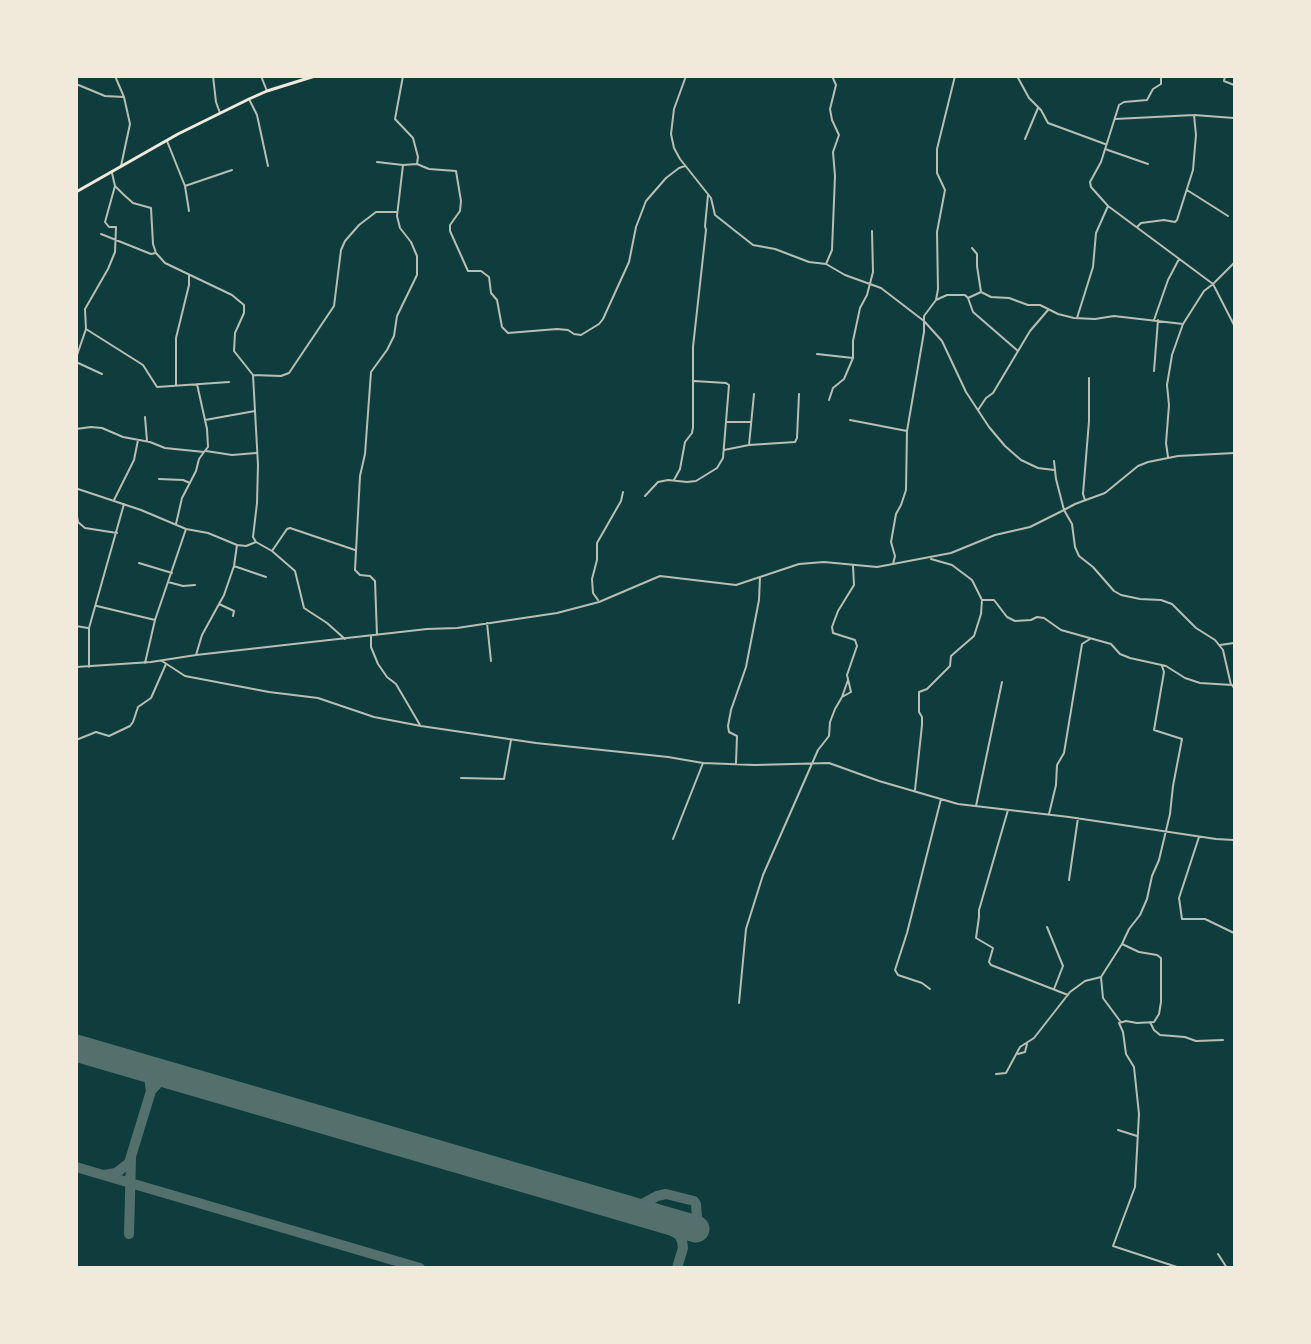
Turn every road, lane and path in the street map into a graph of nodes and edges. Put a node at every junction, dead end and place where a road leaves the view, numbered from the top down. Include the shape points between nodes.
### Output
1 (115, 76) edge
2 (213, 76) edge
3 (261, 76) edge
4 (315, 76) edge
5 (403, 76) edge
6 (686, 76) edge
7 (832, 76) edge
8 (955, 76) edge
9 (1017, 76) edge
10 (1161, 76) edge
11 (1225, 76) edge
12 (76, 84) edge
13 (1234, 86) edge
14 (267, 91) junction
15 (124, 97) junction
16 (249, 99) junction
17 (1038, 108) junction
18 (220, 113) junction
19 (1194, 115) junction
20 (1234, 118) edge
21 (1114, 119) junction
22 (1025, 139) dead end
23 (167, 141) junction
24 (1106, 144) junction
25 (1105, 149) junction
26 (377, 162) dead end
27 (417, 164) junction
28 (1148, 164) dead end
29 (268, 165) dead end
30 (403, 165) junction
31 (685, 166) junction
32 (121, 167) junction
33 (232, 170) dead end
34 (112, 173) junction
35 (115, 186) junction
36 (186, 186) junction
37 (1187, 190) junction
38 (76, 192) edge
39 (708, 195) junction
40 (1108, 206) junction
41 (189, 211) dead end
42 (397, 212) junction
43 (1228, 216) dead end
44 (1137, 227) junction
45 (872, 231) dead end
46 (101, 234) dead end
47 (116, 240) junction
48 (972, 248) dead end
49 (156, 253) junction
50 (1180, 259) junction
51 (1234, 263) edge
52 (826, 264) junction
53 (189, 275) junction
54 (1214, 284) junction
55 (870, 285) junction
56 (981, 292) junction
57 (968, 298) junction
58 (936, 300) junction
59 (1048, 309) junction
60 (1077, 318) junction
61 (1156, 320) junction
62 (924, 321) junction
63 (1183, 324) junction
64 (1234, 325) edge
65 (86, 329) junction
66 (76, 345) edge
67 (81, 347) junction
68 (1018, 351) junction
69 (817, 354) dead end
70 (76, 358) edge
71 (852, 358) junction
72 (76, 362) edge
73 (1154, 371) dead end
74 (102, 374) dead end
75 (253, 375) junction
76 (1089, 378) dead end
77 (694, 381) junction
78 (229, 382) dead end
79 (197, 384) junction
80 (176, 385) junction
81 (754, 394) dead end
82 (799, 394) dead end
83 (829, 400) dead end
84 (978, 410) junction
85 (255, 411) junction
86 (145, 417) dead end
87 (205, 420) junction
88 (849, 420) dead end
89 (726, 422) junction
90 (750, 422) junction
91 (76, 429) edge
92 (907, 431) junction
93 (138, 440) junction
94 (147, 441) junction
95 (749, 445) junction
96 (724, 450) junction
97 (205, 451) junction
98 (257, 453) junction
99 (1234, 453) edge
100 (1168, 457) junction
101 (1054, 461) dead end
102 (1054, 470) junction
103 (159, 479) dead end
104 (674, 480) junction
105 (190, 483) junction
106 (77, 488) edge
107 (623, 492) dead end
108 (645, 496) dead end
109 (76, 499) edge
110 (114, 500) junction
111 (1085, 500) junction
112 (124, 504) junction
113 (1064, 510) junction
114 (76, 511) edge
115 (176, 525) junction
116 (186, 529) junction
117 (117, 533) junction
118 (256, 542) junction
119 (237, 545) junction
120 (272, 551) junction
121 (356, 551) junction
122 (931, 559) junction
123 (139, 563) dead end
124 (893, 564) junction
125 (234, 566) junction
126 (853, 566) junction
127 (172, 573) junction
128 (266, 577) dead end
129 (760, 577) junction
130 (168, 582) junction
131 (195, 585) dead end
132 (982, 600) junction
133 (599, 602) junction
134 (219, 604) junction
135 (95, 606) junction
136 (233, 616) dead end
137 (155, 620) junction
138 (487, 623) junction
139 (76, 626) edge
140 (89, 628) junction
141 (376, 635) junction
142 (371, 636) junction
143 (345, 639) junction
144 (1090, 639) junction
145 (1234, 643) edge
146 (1220, 645) junction
147 (196, 656) junction
148 (162, 661) junction
149 (491, 661) dead end
150 (145, 663) junction
151 (166, 664) junction
152 (1161, 666) junction
153 (89, 667) junction
154 (76, 668) edge
155 (848, 680) junction
156 (1002, 682) dead end
157 (1231, 685) junction
158 (1234, 688) edge
159 (842, 697) junction
160 (421, 726) junction
161 (76, 740) edge
162 (511, 740) junction
163 (703, 763) junction
164 (736, 764) junction
165 (812, 764) junction
166 (461, 778) dead end
167 (915, 791) junction
168 (941, 799) junction
169 (976, 806) junction
170 (1008, 810) junction
171 (1049, 814) junction
172 (1078, 818) junction
173 (1165, 832) junction
174 (1199, 837) junction
175 (673, 839) dead end
176 (1234, 840) edge
177 (1069, 880) dead end
178 (1047, 927) dead end
179 (1234, 933) edge
180 (1122, 944) junction
181 (1234, 961) edge
182 (1101, 976) junction
183 (1234, 988) edge
184 (930, 989) dead end
185 (1054, 989) junction
186 (1068, 995) junction
187 (739, 1004) dead end
188 (1120, 1021) junction
189 (1150, 1022) junction
190 (1222, 1040) dead end
191 (1027, 1044) junction
192 (1017, 1054) junction
193 (996, 1074) dead end
194 (1118, 1130) dead end
195 (1137, 1136) junction
196 (1218, 1254) dead end
197 (1180, 1268) edge
198 (1227, 1268) edge

1 - 15 street
2 - 18 street
3 - 14 street
4 - 14 main road
5 - 27 street via 395,119 413,138
6 - 31 street via 674,109 671,134
7 - 52 street via 836,84 830,109 839,135 833,152 832,250
8 - 58 street via 938,140 937,173 945,190 937,232
9 - 17 street
10 - 21 street via 1161,84 1147,100 1121,102
11 - 13 street via 1226,82
12 - 15 street via 105,96
14 - 16 main road
15 - 32 street via 129,124
16 - 18 main road
16 - 29 street via 257,115
17 - 22 street
17 - 24 street via 1048,123
18 - 23 main road
19 - 20 street
19 - 21 street
19 - 37 street via 1194,165
21 - 24 street
23 - 32 main road
23 - 36 street
24 - 25 street
25 - 28 street
25 - 40 street via 1090,182
26 - 30 street
27 - 30 street
27 - 31 street via 456,171 461,201 450,231 468,270 481,271 489,277 505,332 568,330 581,335 603,319 629,262 646,201 666,178
30 - 42 street
31 - 39 street
32 - 34 main road
33 - 36 street
34 - 35 street
34 - 38 main road
35 - 47 street via 105,222 116,227
35 - 49 street via 133,203 151,208
36 - 41 street
37 - 43 street
37 - 44 street via 1176,221 1140,223
39 - 52 street via 715,215 747,242
39 - 77 street via 693,347
40 - 44 street
40 - 60 street via 1096,233 1093,267
42 - 75 street via 376,212 345,241 334,306 289,373
42 - 121 street via 400,228 417,256 417,275 398,316 394,336 371,372
44 - 50 street
45 - 55 street via 874,260
46 - 47 street
47 - 49 street
47 - 65 street via 108,269 85,309
48 - 56 street via 977,254
49 - 53 street via 165,263
50 - 54 street
50 - 61 street via 1172,271
51 - 54 street
52 - 55 street
53 - 75 street via 232,295 244,305 234,351
53 - 80 street via 176,338
54 - 63 street via 1204,291
54 - 64 street
55 - 62 street via 897,298
55 - 71 street via 860,308
56 - 57 street
56 - 59 street
57 - 58 street via 947,295
57 - 68 street via 978,319
58 - 62 street
59 - 60 street
59 - 68 street
60 - 61 street
61 - 63 street
61 - 73 street
62 - 84 street via 942,341
62 - 92 street
63 - 100 street via 1167,385
65 - 67 street
65 - 80 street via 143,364 156,386
66 - 67 street
67 - 70 street
68 - 84 street
69 - 71 street
71 - 83 street via 844,379 833,388
72 - 74 street
75 - 85 street
76 - 111 street
77 - 89 street via 729,385
77 - 104 street via 692,433 685,442
78 - 79 street
79 - 80 street
79 - 87 street
81 - 90 street
82 - 95 street via 795,442
84 - 102 street via 1005,446 1021,460
85 - 87 street
85 - 98 street
86 - 94 street
87 - 97 street
88 - 92 street
89 - 90 street
89 - 96 street
90 - 95 street
91 - 93 street via 102,428
92 - 124 street via 906,490 891,542
93 - 94 street
93 - 110 street via 134,460
94 - 97 street via 165,448
95 - 96 street
96 - 104 street via 717,468 710,473 687,482
97 - 98 street
97 - 105 street
98 - 118 street via 257,503 252,531
99 - 100 street
100 - 111 street via 1138,466 1105,493
101 - 102 street
102 - 113 street
103 - 105 street
104 - 108 street via 658,482
105 - 115 street
106 - 109 street
106 - 110 street
107 - 133 street via 597,543 592,579 593,593
110 - 112 street
111 - 113 street
112 - 115 street
112 - 117 street
113 - 122 street via 1030,527 995,535
113 - 146 street via 1072,524 1079,556 1114,591 1172,604
114 - 117 street via 78,522 85,528
115 - 116 street
116 - 119 street
116 - 127 street
117 - 135 street
118 - 119 street
118 - 120 street
119 - 125 street
120 - 121 street via 290,528
120 - 143 street via 295,571 304,608
121 - 141 street via 356,572 375,581
122 - 124 street
122 - 132 street via 952,565 972,580
123 - 127 street
124 - 126 street
125 - 128 street
125 - 134 street
126 - 129 street via 799,564
126 - 155 street via 854,585 832,627 833,633 855,640 857,646
127 - 130 street
129 - 133 street via 736,585 660,576
129 - 164 street via 746,667 728,726 736,736
130 - 131 street
130 - 137 street
132 - 144 street via 994,600 1015,621 1044,618 1061,630
132 - 167 street via 974,636 951,656 950,666 919,692 922,724
133 - 138 street via 557,613
134 - 136 street via 233,610
134 - 147 street via 202,635
135 - 137 street
135 - 140 street
137 - 150 street
138 - 141 street
138 - 149 street
139 - 140 street
140 - 153 street
141 - 142 street
142 - 143 street
142 - 160 street via 378,664 396,684
143 - 147 street
144 - 152 street via 1111,644 1130,658
144 - 171 street via 1082,644 1064,753 1057,765
145 - 146 street
146 - 157 street
147 - 148 street
148 - 150 street
148 - 151 street
150 - 153 street
151 - 160 street via 197,679 318,698 374,717
151 - 161 street via 151,698 138,706 130,726 109,736 96,732
152 - 157 street via 1200,683
152 - 173 street via 1164,672 1154,730 1182,739
153 - 154 street
155 - 159 street
155 - 159 street via 851,692
156 - 169 street
157 - 158 street
159 - 165 street via 830,722 829,736
160 - 162 street
162 - 163 street
162 - 166 street via 504,779
163 - 164 street
163 - 175 street
164 - 165 street
165 - 167 street via 829,763
165 - 187 street via 753,903 746,929
167 - 168 street
168 - 169 street
168 - 184 street via 895,970 897,975
169 - 170 street
170 - 171 street
170 - 185 street via 975,936 993,948 991,965
171 - 172 street
172 - 173 street
172 - 177 street
173 - 174 street
173 - 180 street via 1147,899
174 - 176 street
174 - 179 street via 1179,898 1182,918 1205,920
178 - 185 street via 1063,966
180 - 182 street
180 - 189 street via 1161,958 1159,1014
181 - 183 street
182 - 186 street via 1085,981
182 - 188 street via 1103,998
185 - 186 street
186 - 191 street
188 - 189 street
188 - 195 street via 1126,1054 1134,1067
189 - 190 street via 1160,1035 1196,1041
191 - 192 street
191 - 192 street via 1025,1052
192 - 193 street via 1006,1073
194 - 195 street
195 - 197 street via 1134,1187 1113,1246
196 - 198 street

